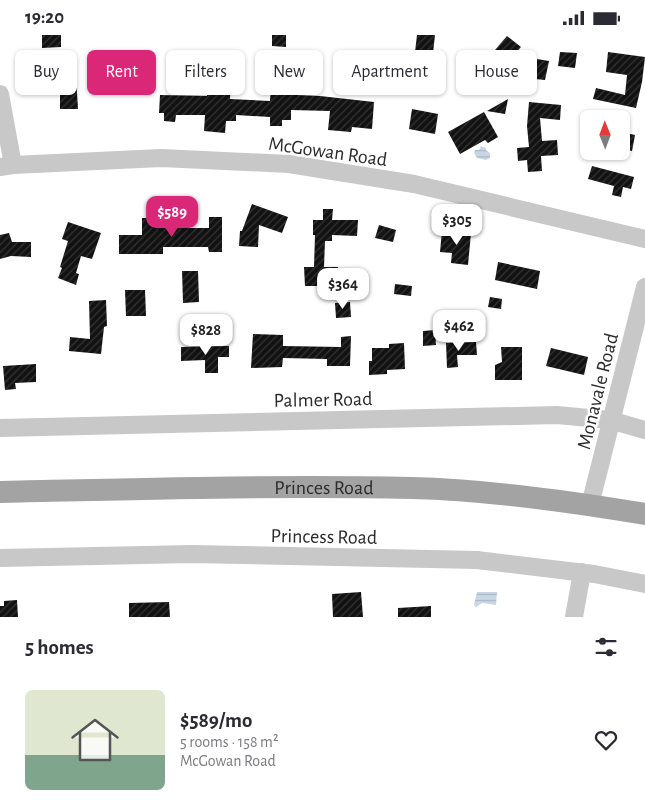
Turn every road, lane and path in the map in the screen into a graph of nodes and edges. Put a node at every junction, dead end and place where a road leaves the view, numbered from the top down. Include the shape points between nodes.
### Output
1 (0, 94) edge
2 (7, 166) edge
3 (645, 239) edge
4 (645, 287) edge
5 (610, 420) junction
6 (0, 428) edge
7 (645, 430) edge
8 (0, 492) edge
9 (590, 505) junction
10 (645, 514) edge
11 (0, 558) edge
12 (582, 572) junction
13 (645, 584) edge
14 (574, 617) edge

1 - 2 street
2 - 3 street, McGowan Road via 161,158 289,164 414,184
4 - 5 street, Monavale Road
5 - 6 street, Palmer Road via 557,415
5 - 7 street, Palmer Road
5 - 9 street, Monavale Road
8 - 9 main road, Princes Road via 258,487 413,488
9 - 10 main road, Princes Road
11 - 12 street, Princess Road via 192,554 477,560
12 - 13 street, Princess Road
12 - 14 street

